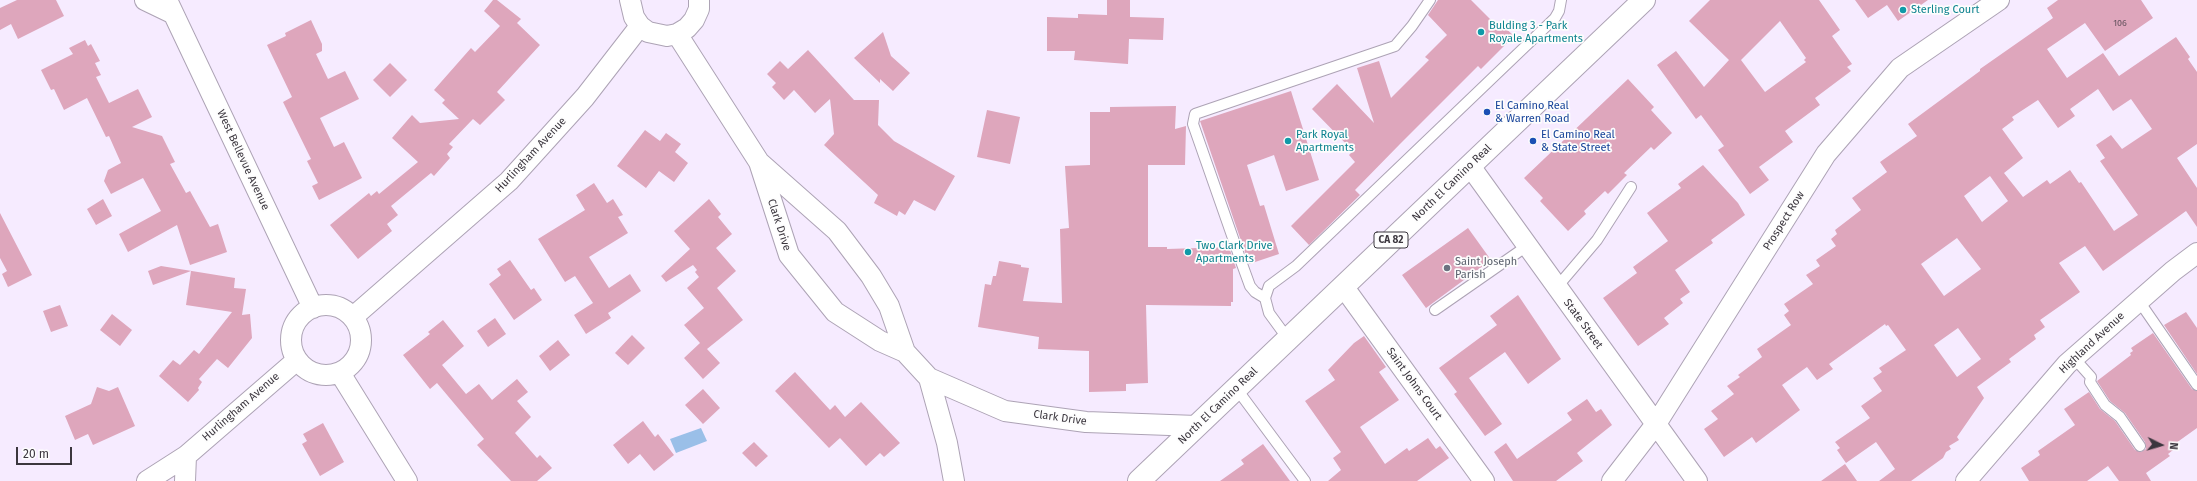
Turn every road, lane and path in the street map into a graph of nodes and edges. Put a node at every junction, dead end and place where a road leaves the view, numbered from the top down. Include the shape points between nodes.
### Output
1 (145, 0) edge
2 (630, 0) edge
3 (699, 0) edge
4 (1430, 0) edge
5 (1562, 0) edge
6 (1644, 0) edge
7 (1999, 0) edge
8 (169, 6) edge
9 (640, 26) junction
10 (677, 34) junction
11 (759, 162) junction
12 (1470, 166) junction
13 (1631, 187) dead end
14 (1527, 246) junction
15 (2197, 252) edge
16 (1343, 286) junction
17 (1557, 287) junction
18 (1265, 298) junction
19 (2139, 301) junction
20 (313, 308) junction
21 (1435, 310) dead end
22 (353, 317) junction
23 (1288, 339) junction
24 (905, 352) junction
25 (2074, 358) junction
26 (297, 360) junction
27 (340, 373) junction
28 (929, 378) junction
29 (2197, 385) edge
30 (1236, 388) junction
31 (1656, 424) junction
32 (1197, 426) junction
33 (2140, 446) dead end
34 (186, 456) junction
35 (147, 481) edge
36 (185, 481) edge
37 (407, 481) edge
38 (954, 481) edge
39 (1139, 481) edge
40 (1305, 481) edge
41 (1484, 481) edge
42 (1612, 481) edge
43 (1697, 481) edge
44 (1966, 481) edge

1 - 8 street, West Bellevue Avenue
2 - 9 street via 634,17
3 - 10 street via 699,9 694,20
4 - 18 lane via 1395,46 1195,114 1193,124 1250,286
5 - 18 lane via 1560,11 1555,18 1296,266 1269,286
6 - 12 main road, North El Camino Real / CA 82
7 - 31 street, Prospect Row via 1900,68 1826,154
8 - 20 street, West Bellevue Avenue
9 - 10 street via 657,35
9 - 22 street, Hurlingham Avenue via 585,97 509,181
10 - 11 street, Clark Drive
11 - 24 street, Clark Drive via 837,231 872,276 889,306
11 - 24 street, Clark Drive via 789,255 835,312 880,341
12 - 14 street, State Street
12 - 16 main road, North El Camino Real / CA 82
13 - 17 lane via 1597,240
14 - 17 street, State Street
14 - 21 lane
15 - 19 street, Highland Avenue
16 - 23 main road, North El Camino Real / CA 82
16 - 41 street, Saint Johns Court
17 - 31 street, State Street
18 - 23 lane via 1269,313
19 - 25 street, Highland Avenue
19 - 29 lane
20 - 22 street via 334,306
20 - 26 street via 304,313 293,330 293,350
22 - 27 street via 361,337 360,348 356,359
23 - 30 main road, North El Camino Real / CA 82
24 - 28 street, Clark Drive
25 - 33 lane via 2090,377 2090,382 2105,405 2120,417
25 - 44 street, Highland Avenue
26 - 27 street via 316,374
26 - 34 street, Hurlingham Avenue
27 - 37 street
28 - 32 street, Clark Drive via 1005,411 1086,422
28 - 38 street, Clark Drive via 947,443
30 - 32 main road, North El Camino Real / CA 82
30 - 40 lane
31 - 42 street, Prospect Row
31 - 43 street, State Street
32 - 39 main road, North El Camino Real / CA 82
34 - 35 street, Hurlingham Avenue
34 - 36 street

